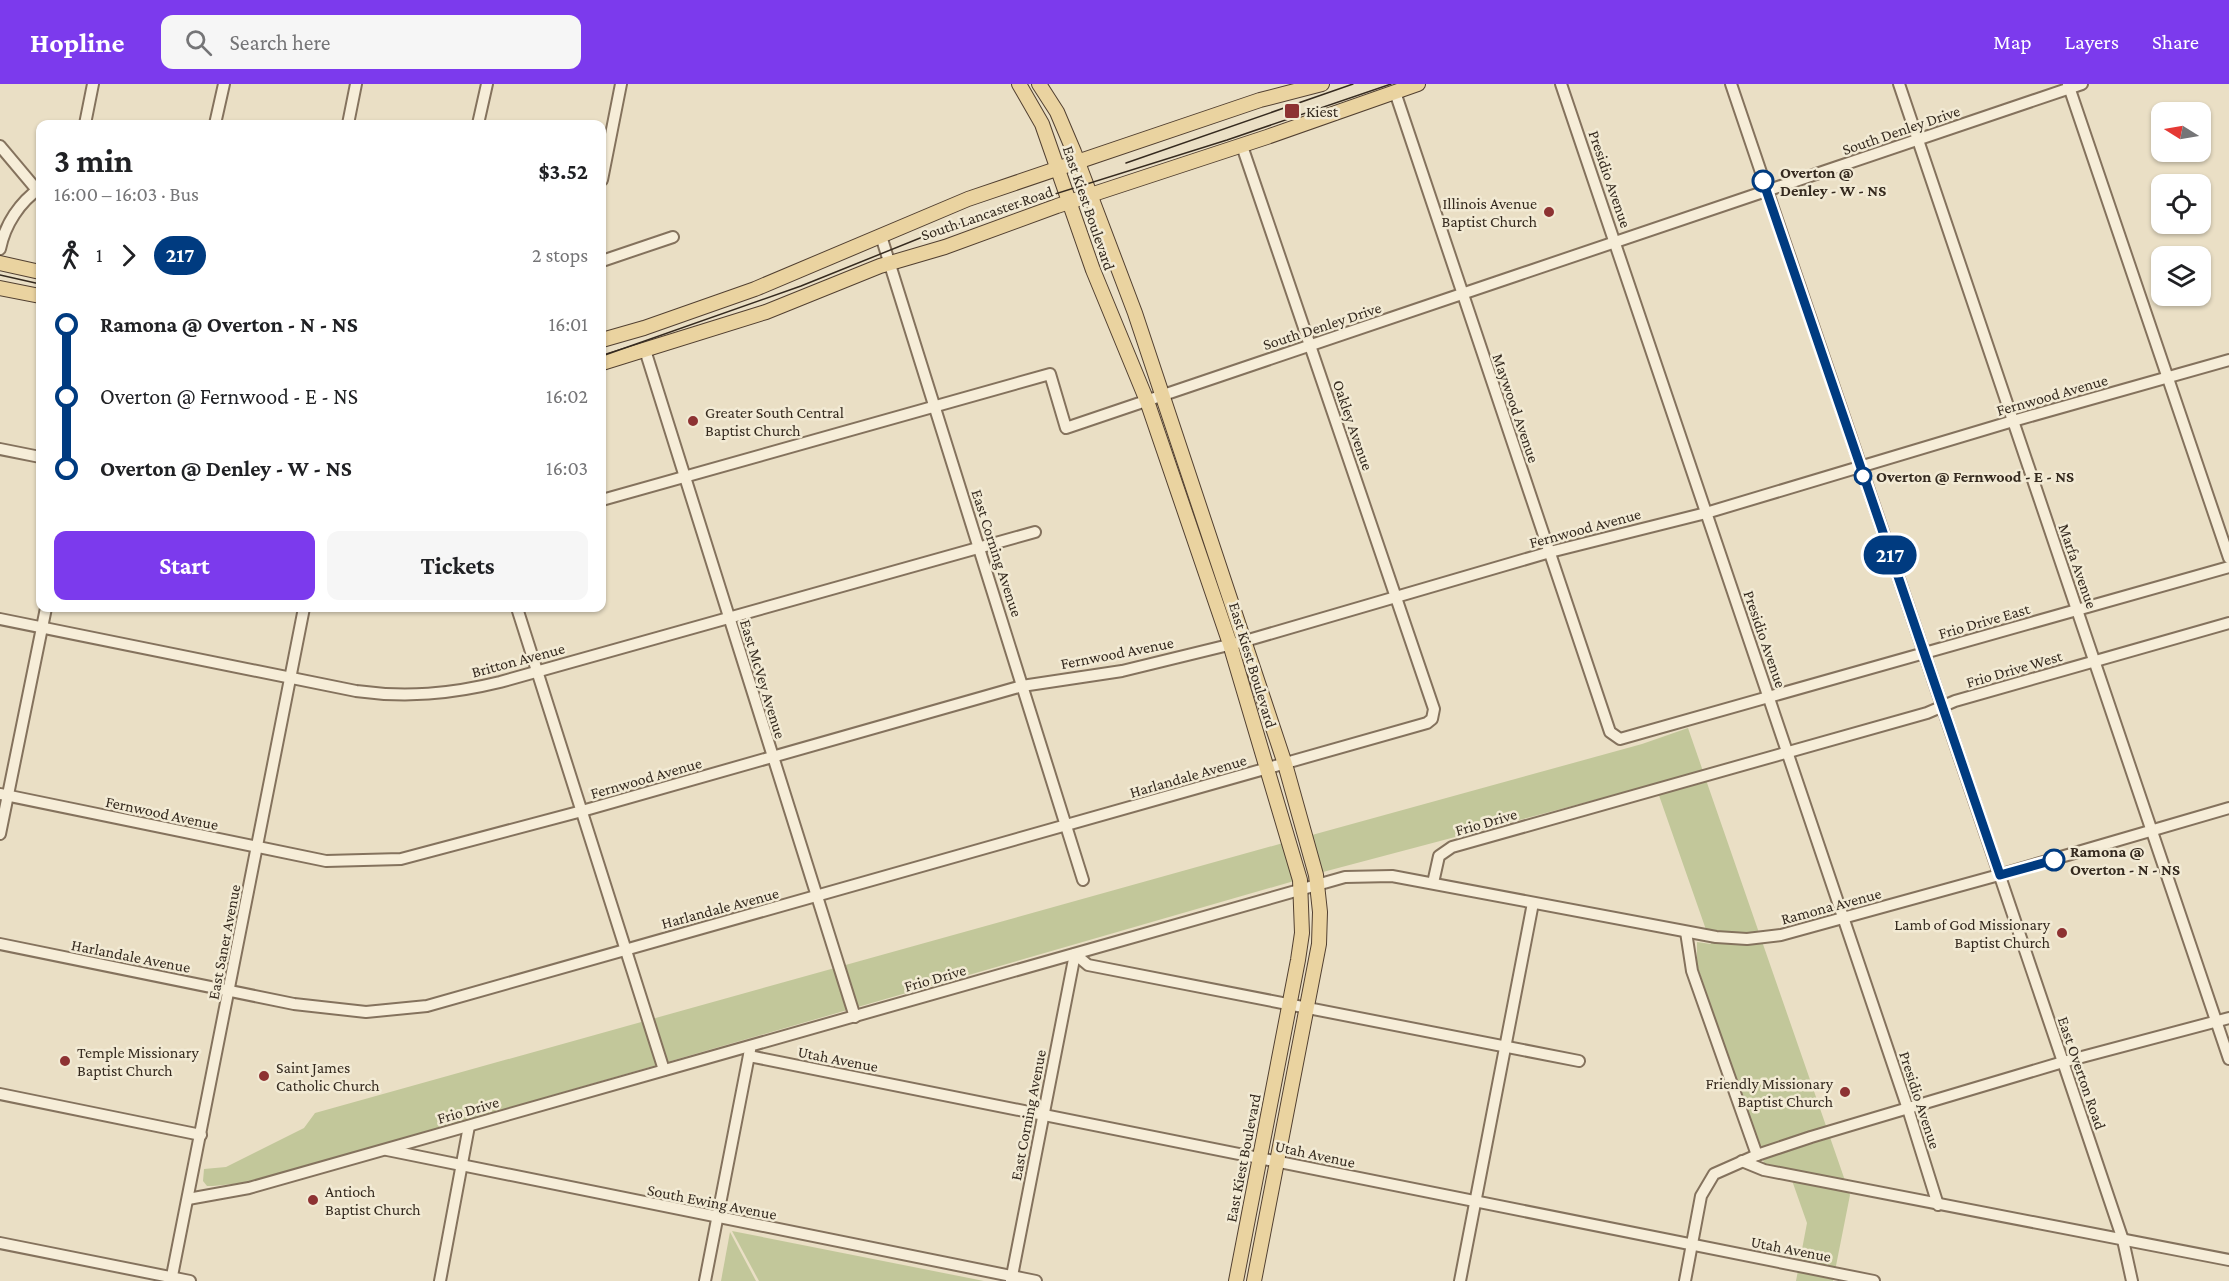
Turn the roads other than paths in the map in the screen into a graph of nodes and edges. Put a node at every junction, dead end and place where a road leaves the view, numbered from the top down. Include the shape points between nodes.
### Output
1 (93, 84) edge
2 (224, 84) edge
3 (356, 84) edge
4 (487, 84) edge
5 (621, 84) edge
6 (1020, 84) edge
7 (1039, 84) edge
8 (1322, 84) edge
9 (1418, 84) edge
10 (1561, 84) edge
11 (1731, 84) edge
12 (1899, 84) edge
13 (2082, 84) edge
14 (2069, 86) edge
15 (1395, 92) junction
16 (86, 120) edge
17 (216, 120) edge
18 (349, 120) edge
19 (479, 120) edge
20 (1918, 140) junction
21 (0, 146) edge
22 (1242, 146) junction
23 (606, 160) edge
24 (1078, 162) junction
25 (1057, 169) junction
26 (36, 186) edge
27 (36, 192) edge
28 (1766, 192) junction
29 (1091, 195) junction
30 (1068, 202) junction
31 (881, 236) junction
32 (673, 237) dead end
33 (1615, 242) junction
34 (0, 249) edge
35 (606, 256) edge
36 (0, 263) edge
37 (890, 263) junction
38 (36, 271) edge
39 (0, 288) edge
40 (36, 295) edge
41 (1462, 295) junction
42 (606, 339) edge
43 (1311, 346) junction
44 (645, 350) junction
45 (2229, 360) edge
46 (606, 362) edge
47 (2166, 378) junction
48 (1164, 395) junction
49 (1147, 401) junction
50 (935, 406) junction
51 (2013, 421) junction
52 (0, 449) edge
53 (36, 456) edge
54 (1860, 468) junction
55 (685, 477) junction
56 (606, 500) edge
57 (1706, 513) junction
58 (1035, 532) dead end
59 (980, 547) junction
60 (1550, 552) junction
61 (2229, 558) edge
62 (2229, 567) edge
63 (1396, 597) junction
64 (2078, 610) junction
65 (45, 612) edge
66 (303, 612) edge
67 (518, 612) edge
68 (728, 617) junction
69 (0, 619) edge
70 (2229, 623) edge
71 (42, 628) junction
72 (1245, 641) junction
73 (1230, 644) junction
74 (1923, 654) junction
75 (2095, 662) junction
76 (536, 671) junction
77 (290, 677) junction
78 (1022, 686) junction
79 (1768, 698) junction
80 (1941, 707) junction
81 (1434, 714) joint
82 (1611, 732) joint
83 (1786, 752) junction
84 (772, 758) junction
85 (1285, 764) junction
86 (1268, 769) junction
87 (1669, 785) joint
88 (4, 795) edge
89 (2229, 808) edge
90 (582, 811) junction
91 (1067, 826) junction
92 (2152, 831) junction
93 (0, 834) edge
94 (258, 848) junction
95 (2000, 875) junction
96 (1083, 880) dead end
97 (1433, 883) junction
98 (1317, 885) junction
99 (1301, 890) junction
100 (816, 898) junction
101 (1533, 903) junction
102 (1843, 919) junction
103 (1686, 932) junction
104 (0, 944) edge
105 (626, 949) junction
106 (1075, 954) junction
107 (229, 991) junction
108 (1289, 1005) junction
109 (1307, 1009) junction
110 (855, 1017) junction
111 (2229, 1018) edge
112 (2216, 1021) junction
113 (1505, 1047) junction
114 (750, 1051) junction
115 (2229, 1059) edge
116 (1579, 1062) dead end
117 (2063, 1062) junction
118 (664, 1070) junction
119 (0, 1094) edge
120 (1908, 1109) junction
121 (1043, 1116) junction
122 (469, 1126) junction
123 (201, 1135) junction
124 (384, 1149) junction
125 (1756, 1155) junction
126 (1260, 1158) junction
127 (1742, 1161) junction
128 (1277, 1162) junction
129 (462, 1167) junction
130 (188, 1199) junction
131 (1475, 1203) junction
132 (1938, 1205) junction
133 (717, 1218) junction
134 (2122, 1240) junction
135 (0, 1243) edge
136 (1692, 1245) junction
137 (2229, 1260) edge
138 (172, 1279) edge
139 (1012, 1279) edge
140 (190, 1281) edge
141 (440, 1281) edge
142 (705, 1281) edge
143 (1036, 1281) edge
144 (1236, 1281) edge
145 (1254, 1281) edge
146 (1460, 1281) edge
147 (1685, 1281) edge
148 (1875, 1281) edge
149 (2132, 1281) edge

1 - 16 street
2 - 17 street
3 - 18 street
4 - 19 street
5 - 23 street
6 - 25 main road, East Kiest Boulevard via 1034,107
7 - 24 main road, East Kiest Boulevard
8 - 24 main road, South Lancaster Road via 1260,100
9 - 15 main road, South Lancaster Road
10 - 33 street, Presidio Avenue
11 - 28 street, East Overton Road
12 - 20 street, Marfa Avenue
13 - 14 street, South Denley Drive
14 - 20 street, South Denley Drive
14 - 47 street
15 - 22 main road, South Lancaster Road
15 - 41 street, Maywood Avenue
20 - 28 street, South Denley Drive
20 - 51 street, Marfa Avenue
21 - 26 street
22 - 29 main road, South Lancaster Road
22 - 43 street, Oakley Avenue
24 - 25 main road, South Lancaster Road
24 - 29 main road, East Kiest Boulevard
25 - 30 main road, East Kiest Boulevard
25 - 31 main road, South Lancaster Road via 968,199
27 - 34 street via 15,213
28 - 33 street, South Denley Drive
28 - 54 street, East Overton Road
29 - 30 main road, South Lancaster Road
29 - 48 main road, East Kiest Boulevard
30 - 37 main road, South Lancaster Road
30 - 49 main road, East Kiest Boulevard
31 - 37 street, East Corning Avenue
31 - 42 main road, South Lancaster Road via 754,289
32 - 35 street
33 - 41 street, South Denley Drive
33 - 57 street, Presidio Avenue
36 - 38 main road
37 - 44 main road, South Lancaster Road via 766,312
37 - 50 street, East Corning Avenue
39 - 40 main road
41 - 43 street, South Denley Drive
41 - 60 street, Maywood Avenue
43 - 48 street, South Denley Drive
43 - 63 street, Oakley Avenue
44 - 46 main road, South Lancaster Road
44 - 55 street, East McVey Avenue
45 - 47 street, Fernwood Avenue
47 - 51 street, Fernwood Avenue
47 - 61 street
48 - 49 street, South Denley Drive
48 - 72 main road, East Kiest Boulevard
49 - 50 street, South Denley Drive via 1066,428 1050,374
49 - 73 main road, East Kiest Boulevard
50 - 55 street, South Denley Drive
50 - 59 street, East Corning Avenue
51 - 54 street, Fernwood Avenue
51 - 64 street, Marfa Avenue
52 - 53 street
54 - 57 street, Fernwood Avenue
54 - 74 street, East Overton Road
55 - 56 street, South Denley Drive
55 - 68 street, East McVey Avenue
57 - 60 street, Fernwood Avenue
57 - 79 street, Presidio Avenue
58 - 59 street, Britton Avenue
59 - 68 street, Britton Avenue
59 - 78 street, East Corning Avenue
60 - 63 street, Fernwood Avenue
60 - 82 street, Maywood Avenue
62 - 64 street, Frio Drive East
63 - 72 street, Fernwood Avenue
63 - 81 street, Oakley Avenue
64 - 74 street, Frio Drive East
64 - 75 street, Marfa Avenue
65 - 71 street
66 - 77 street, East Saner Avenue
67 - 76 street
68 - 76 street, Britton Avenue
68 - 84 street, East McVey Avenue
69 - 71 street, Britton Avenue
70 - 75 street, Frio Drive West
71 - 77 street, Britton Avenue
71 - 88 street
72 - 73 street, Fernwood Avenue
72 - 85 main road, East Kiest Boulevard
73 - 78 street, Fernwood Avenue via 1122,671
73 - 86 main road, East Kiest Boulevard
74 - 79 street, Frio Drive East
74 - 80 street, East Overton Road
75 - 80 street, Frio Drive West
75 - 92 street, Marfa Avenue
76 - 77 street, Britton Avenue via 470,689 410,696 356,691
76 - 90 street
77 - 94 street, East Saner Avenue
78 - 84 street, Fernwood Avenue
78 - 91 street, East Corning Avenue
79 - 82 street, Frio Drive East via 1620,739
79 - 83 street, Presidio Avenue
80 - 83 street, Frio Drive West
80 - 95 street, East Overton Road
81 - 85 street, Harlandale Avenue via 1427,723
83 - 87 street, Frio Drive West
83 - 102 street, Presidio Avenue
84 - 90 street, Fernwood Avenue
84 - 100 street, East McVey Avenue
85 - 86 street, Harlandale Avenue
85 - 98 main road, East Kiest Boulevard
86 - 91 street, Harlandale Avenue
86 - 99 main road, East Kiest Boulevard
87 - 97 street, Frio Drive via 1452,847 1439,856
88 - 93 street
88 - 94 street, Fernwood Avenue
89 - 92 street, Ramona Avenue
90 - 94 street, Fernwood Avenue via 401,859 326,861
90 - 105 street
91 - 96 street, East Corning Avenue
91 - 100 street, Harlandale Avenue
92 - 95 street, Ramona Avenue
92 - 112 street, Marfa Avenue
94 - 107 street, East Saner Avenue
95 - 102 street, Ramona Avenue
95 - 117 street, East Overton Road
97 - 98 street, Frio Drive via 1371,875
97 - 101 street, Ramona Avenue
98 - 99 street, Frio Drive
98 - 109 main road, East Kiest Boulevard via 1320,936
99 - 106 street, Frio Drive
99 - 108 main road, East Kiest Boulevard via 1302,933
100 - 105 street, Harlandale Avenue
100 - 110 street, East McVey Avenue
101 - 103 street, Ramona Avenue
101 - 113 street
102 - 103 street, Ramona Avenue via 1764,938
102 - 120 street, Presidio Avenue
103 - 125 street via 1692,971
104 - 107 street, Harlandale Avenue
105 - 107 street, Harlandale Avenue via 427,1006 396,1010 339,1011
105 - 118 street
106 - 108 street via 1088,965
106 - 110 street, Frio Drive
106 - 121 street, East Corning Avenue
107 - 123 street, East Saner Avenue
108 - 109 street
108 - 126 main road, East Kiest Boulevard
109 - 113 street
109 - 128 main road, East Kiest Boulevard
110 - 114 street, Frio Drive
111 - 112 street
112 - 115 street, Marfa Avenue
112 - 117 street
113 - 116 street
113 - 131 street
114 - 118 street, Frio Drive
114 - 121 street, Utah Avenue
114 - 133 street
117 - 120 street
117 - 134 street, East Overton Road
118 - 122 street, Frio Drive
119 - 123 street
120 - 125 street
120 - 132 street, Presidio Avenue
121 - 126 street, Utah Avenue
121 - 139 street, East Corning Avenue
122 - 124 street, Frio Drive
122 - 129 street
123 - 130 street, East Saner Avenue
124 - 129 street, South Ewing Avenue
124 - 130 street, Frio Drive via 249,1188
125 - 127 street
126 - 128 street, Utah Avenue
126 - 144 main road, East Kiest Boulevard
127 - 132 street via 1764,1170
127 - 136 street via 1714,1174 1707,1184
128 - 131 street, Utah Avenue
128 - 145 main road, East Kiest Boulevard
129 - 133 street, South Ewing Avenue
129 - 141 street
130 - 138 street, East Saner Avenue
131 - 136 street, Utah Avenue
131 - 146 street
132 - 134 street
133 - 139 street, South Ewing Avenue
133 - 142 street
134 - 137 street
134 - 149 street, East Overton Road
135 - 138 street
136 - 147 street
136 - 148 street, Utah Avenue
138 - 140 street
139 - 143 street, South Ewing Avenue

